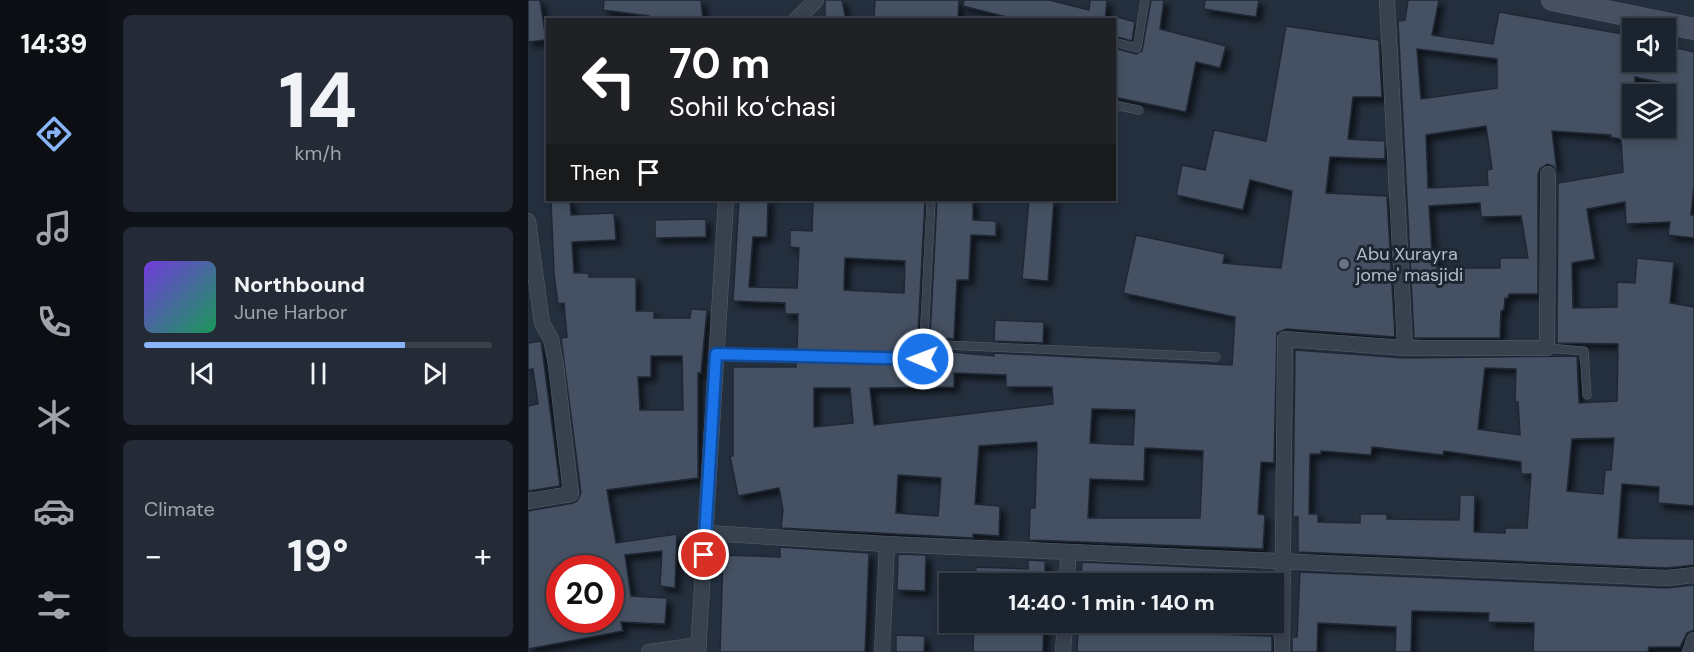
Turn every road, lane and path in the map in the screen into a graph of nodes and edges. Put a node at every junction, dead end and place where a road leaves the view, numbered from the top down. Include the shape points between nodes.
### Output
1 (816, 0) edge
2 (1145, 0) edge
3 (1388, 0) edge
4 (1552, 0) edge
5 (798, 18) edge
6 (1694, 29) edge
7 (1116, 43) edge
8 (1116, 105) edge
9 (1139, 110) dead end
10 (1548, 174) dead end
11 (726, 201) edge
12 (931, 201) edge
13 (528, 221) edge
14 (535, 324) edge
15 (924, 344) junction
16 (1405, 348) junction
17 (1547, 348) junction
18 (716, 354) junction
19 (1215, 357) dead end
20 (1587, 394) dead end
21 (528, 501) edge
22 (706, 533) junction
23 (886, 544) junction
24 (1068, 560) dead end
25 (1285, 560) junction
26 (1067, 573) edge
27 (1694, 575) edge
28 (1065, 633) edge
29 (1694, 640) edge
30 (698, 648) edge
31 (649, 652) edge
32 (882, 652) edge
33 (1064, 652) edge
34 (1282, 652) edge
35 (1690, 652) edge

1 - 5 street
2 - 7 lane via 1137,48
3 - 16 street
4 - 6 main road
8 - 9 lane
10 - 17 street
11 - 18 street
12 - 15 lane
13 - 14 street
14 - 21 street via 551,339 572,494
15 - 18 lane via 923,359
15 - 19 lane
16 - 17 street
16 - 25 street via 1285,339
17 - 20 lane via 1584,351
18 - 22 street
22 - 23 street
22 - 30 street
23 - 25 street
23 - 32 street
24 - 26 street
25 - 27 street via 1667,578
25 - 34 street
28 - 33 street
29 - 35 street
30 - 31 street

